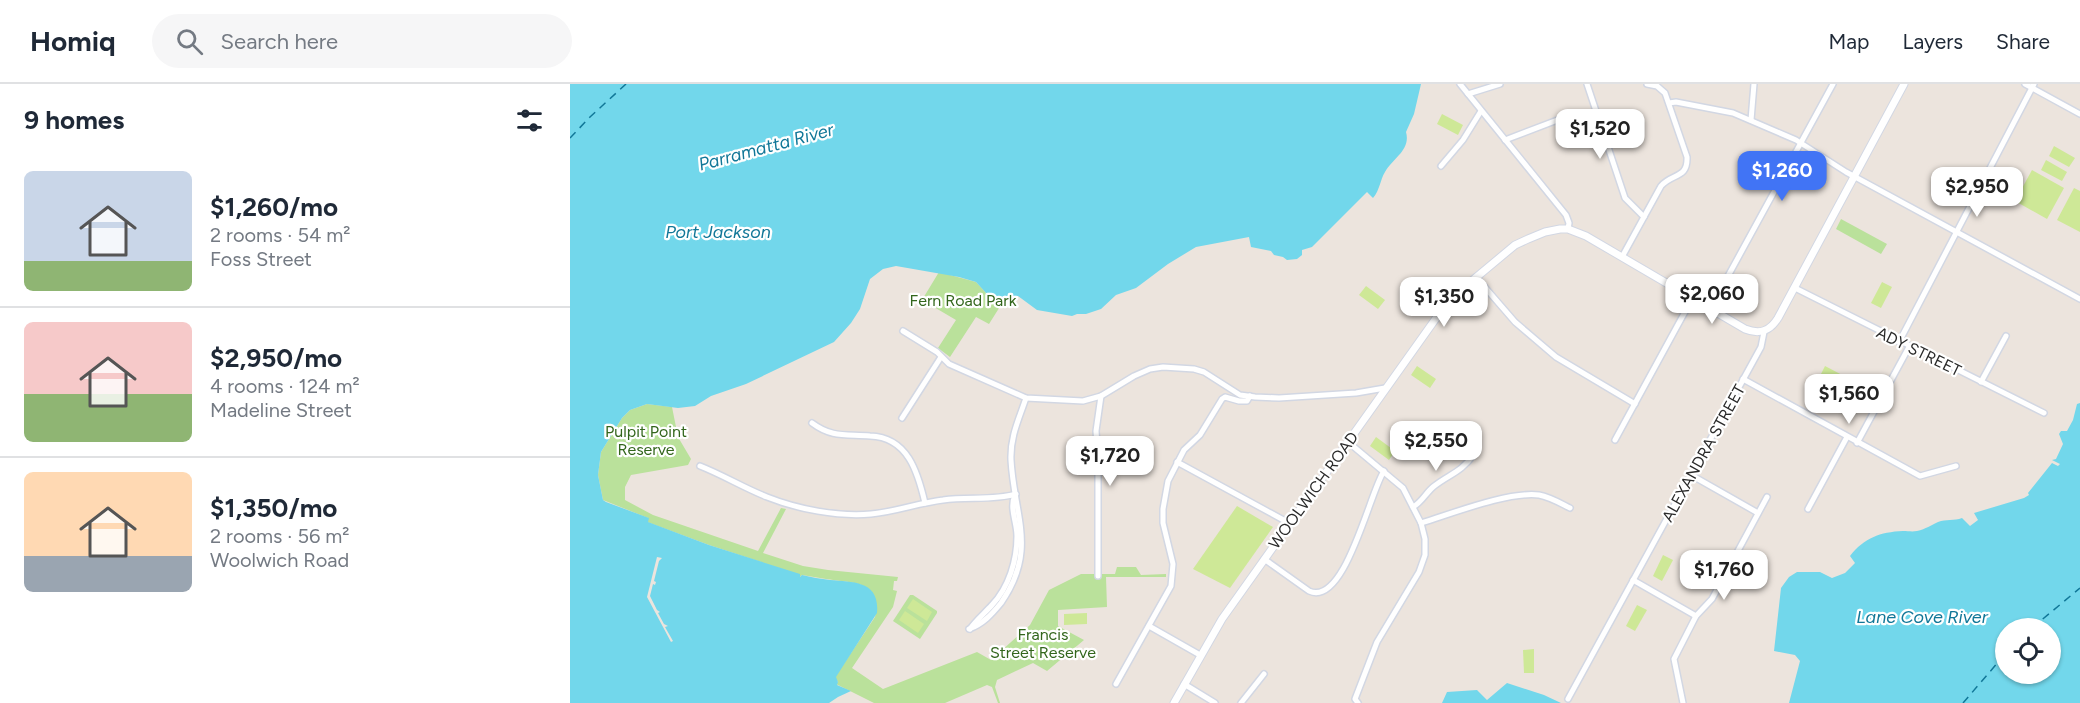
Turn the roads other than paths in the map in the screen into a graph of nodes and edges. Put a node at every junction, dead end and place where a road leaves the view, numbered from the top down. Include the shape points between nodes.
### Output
1 (1460, 84) edge
2 (1500, 84) edge
3 (1587, 84) edge
4 (1647, 84) edge
5 (1754, 84) edge
6 (1833, 84) edge
7 (1904, 84) edge
8 (2025, 84) edge
9 (2033, 86) edge
10 (1468, 94) junction
11 (1669, 103) junction
12 (1481, 111) junction
13 (2080, 114) edge
14 (1568, 116) dead end
15 (1751, 120) junction
16 (1505, 141) junction
17 (1801, 143) junction
18 (1441, 165) dead end
19 (1854, 176) junction
20 (1644, 217) junction
21 (1568, 229) junction
22 (1957, 232) junction
23 (1622, 257) junction
24 (1476, 277) junction
25 (1795, 288) junction
26 (1692, 298) junction
27 (2080, 298) edge
28 (1710, 309) junction
29 (903, 331) dead end
30 (1764, 332) junction
31 (2006, 336) dead end
32 (1899, 342) junction
33 (1909, 346) junction
34 (942, 357) junction
35 (1743, 379) junction
36 (1981, 382) junction
37 (1385, 388) junction
38 (1101, 396) junction
39 (1250, 396) junction
40 (1026, 398) junction
41 (1635, 404) junction
42 (2044, 413) dead end
43 (902, 418) dead end
44 (812, 423) dead end
45 (1847, 437) junction
46 (1615, 440) dead end
47 (1348, 442) junction
48 (1857, 443) junction
49 (1474, 454) dead end
50 (1177, 462) junction
51 (700, 466) dead end
52 (1956, 466) dead end
53 (1384, 471) junction
54 (1691, 475) junction
55 (1016, 494) junction
56 (1767, 497) dead end
57 (925, 503) junction
58 (1413, 507) junction
59 (1570, 508) dead end
60 (1808, 509) dead end
61 (1758, 513) junction
62 (1289, 523) junction
63 (1420, 523) junction
64 (1264, 559) junction
65 (1098, 576) dead end
66 (1633, 580) junction
67 (1696, 616) junction
68 (1149, 626) junction
69 (1200, 654) junction
70 (1264, 674) dead end
71 (1116, 684) dead end
72 (1184, 684) junction
73 (1568, 699) dead end
74 (1174, 703) edge
75 (1215, 703) edge
76 (1241, 703) edge
77 (1358, 703) edge
78 (1683, 703) edge

1 - 10 street
2 - 10 street
3 - 20 street via 1625,198
4 - 11 street via 1657,86
5 - 15 street
6 - 17 street
7 - 19 street, ALEXANDRA STREET
8 - 9 street
9 - 13 street
9 - 22 street
10 - 12 street
11 - 15 street
11 - 20 street via 1687,157 1686,167 1664,182
12 - 16 street
12 - 18 street
14 - 16 street
15 - 17 street
16 - 21 street via 1566,215
17 - 19 street
17 - 28 street
19 - 22 street
19 - 25 street, ALEXANDRA STREET
20 - 23 street
21 - 23 street
21 - 24 street, WOOLWICH ROAD via 1528,238
22 - 27 street
22 - 32 street
23 - 26 street
24 - 37 street, WOOLWICH ROAD via 1449,300
24 - 41 street via 1515,322 1556,357
25 - 30 street, ALEXANDRA STREET via 1774,325
25 - 32 street, ADY STREET
26 - 28 street
26 - 41 street
28 - 30 street via 1745,329
29 - 34 street
30 - 35 street, ALEXANDRA STREET via 1761,347
31 - 36 street
32 - 33 street, ADY STREET
33 - 36 street, ADY STREET
33 - 48 street
34 - 40 street via 949,364
34 - 43 street
35 - 45 street
35 - 54 street, ALEXANDRA STREET
36 - 42 street, ADY STREET
37 - 39 street via 1279,398
37 - 47 street, WOOLWICH ROAD
38 - 39 street via 1150,369 1182,367 1204,372
38 - 40 street via 1083,401
38 - 65 street via 1096,431
39 - 50 street via 1239,401 1222,399 1200,435
40 - 55 street via 1013,433 1011,460
41 - 46 street
44 - 57 street via 825,432 843,436 883,438 903,450 918,472
45 - 48 street
45 - 60 street
47 - 53 street
47 - 62 street, WOOLWICH ROAD
48 - 52 street via 1920,476
49 - 58 street via 1461,470 1435,486
50 - 62 street
50 - 68 street via 1168,481 1163,509 1173,577
51 - 57 street via 767,497 814,509 870,514
53 - 58 street via 1403,488
53 - 64 street via 1355,544 1340,574 1325,591 1309,591
54 - 61 street
54 - 66 street, ALEXANDRA STREET
55 - 55 street via 1023,535 1016,576 994,612 969,629 994,604 1011,573 1017,535 1011,502
55 - 57 street
56 - 61 street
58 - 63 street
59 - 63 street via 1542,496 1523,496
61 - 67 street via 1712,599
62 - 64 street, WOOLWICH ROAD
63 - 77 street via 1425,555 1412,585 1377,642 1355,699
64 - 69 street, WOOLWICH ROAD
66 - 67 street
66 - 73 street, ALEXANDRA STREET
67 - 78 street via 1674,659
68 - 69 street
68 - 71 street
69 - 72 street, WOOLWICH ROAD
70 - 76 street
72 - 74 street, WOOLWICH ROAD
72 - 75 street

